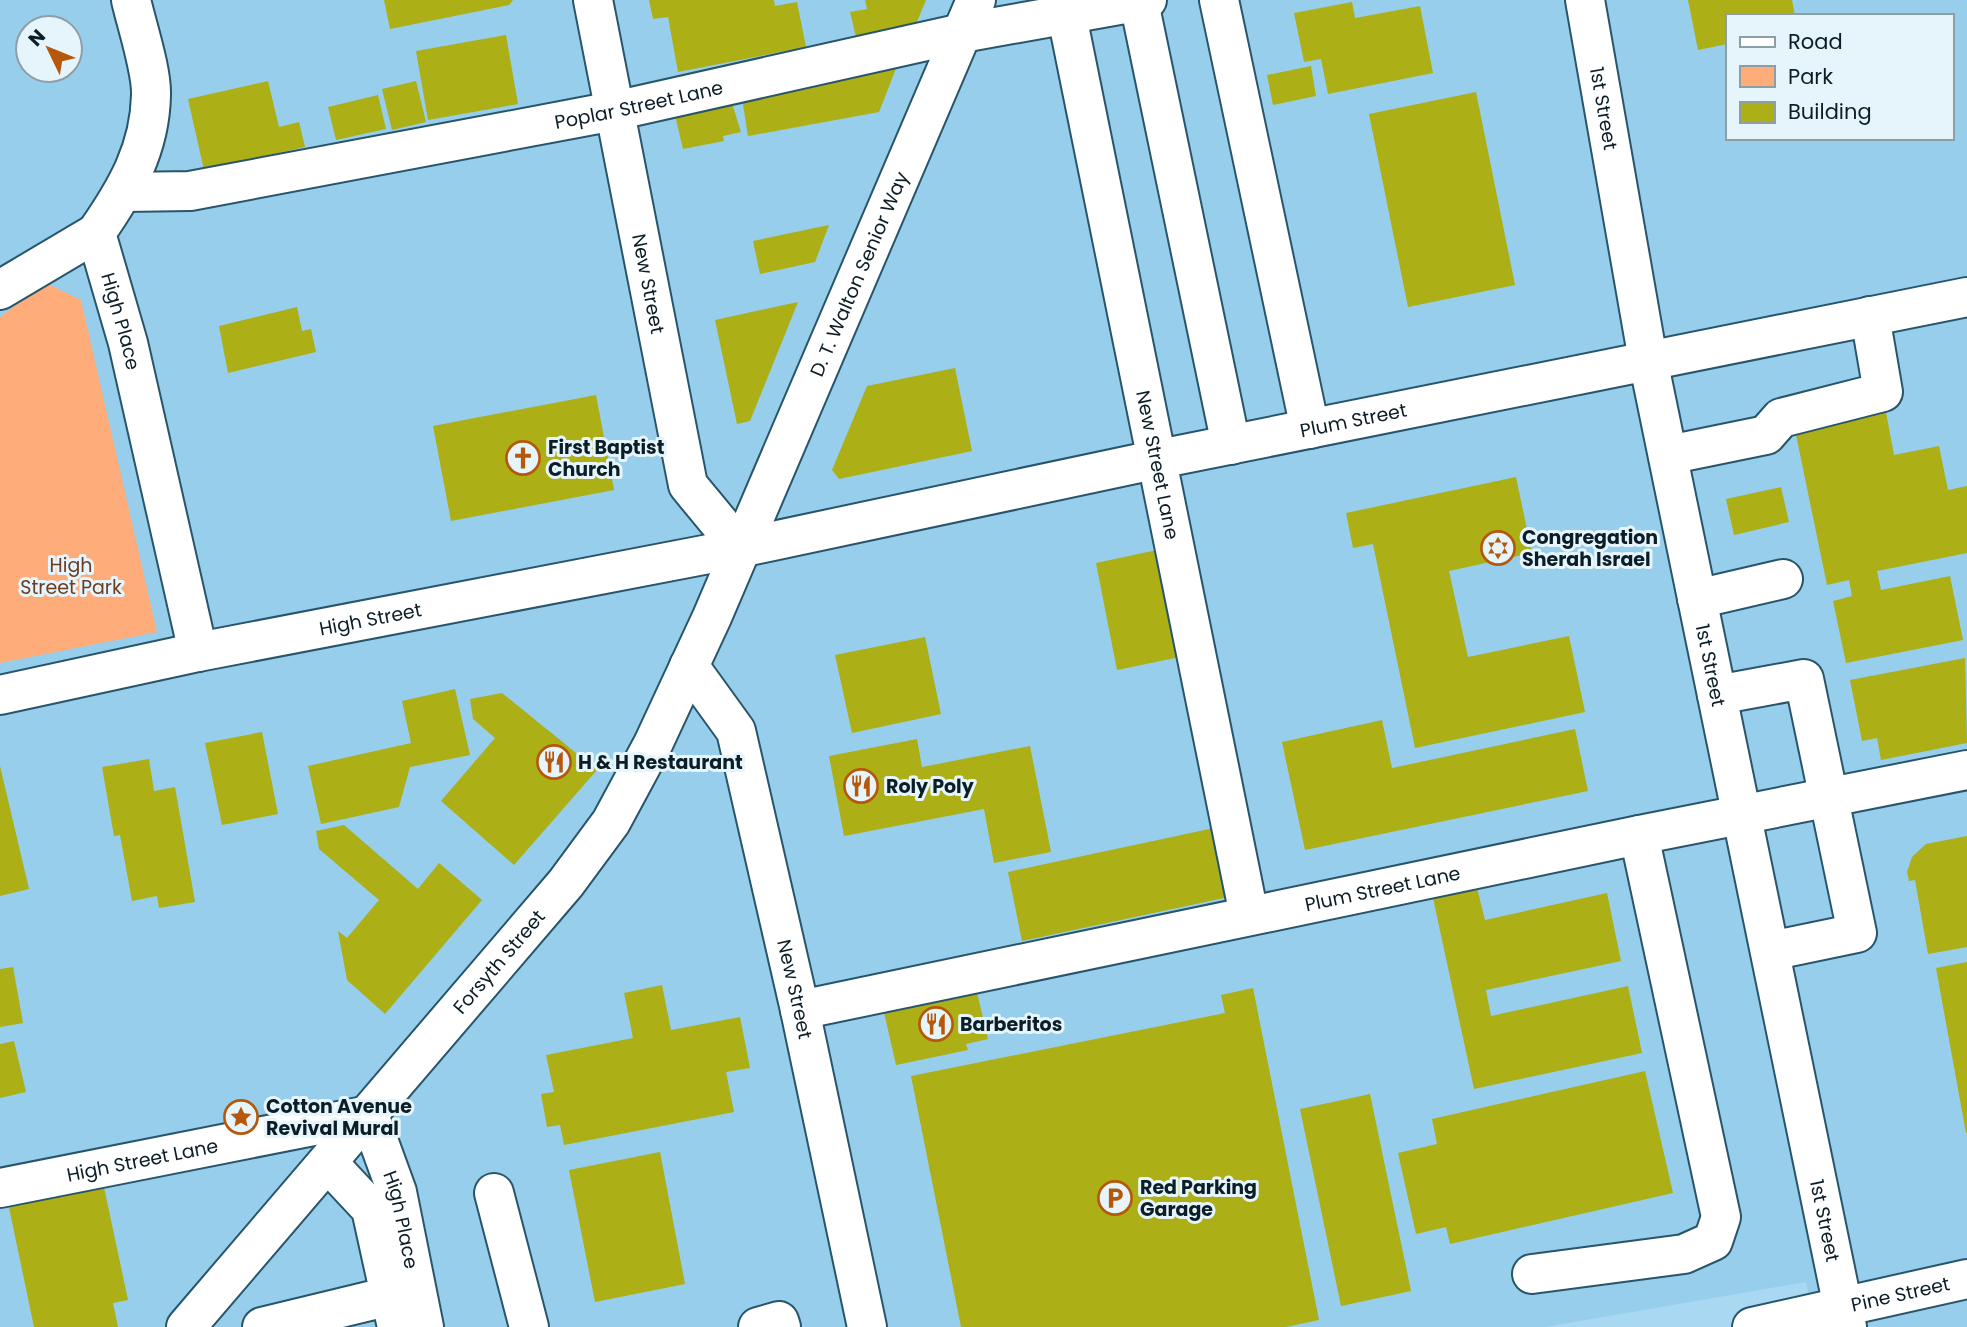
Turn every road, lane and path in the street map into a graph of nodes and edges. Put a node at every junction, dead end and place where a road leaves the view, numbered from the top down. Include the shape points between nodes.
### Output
1 (131, 0) edge
2 (593, 0) edge
3 (1219, 0) edge
4 (1585, 0) edge
5 (1143, 1) edge
6 (969, 16) edge
7 (1067, 16) junction
8 (614, 111) junction
9 (125, 192) junction
10 (96, 233) junction
11 (0, 290) edge
12 (1967, 297) edge
13 (1870, 316) junction
14 (1648, 360) junction
15 (1310, 429) junction
16 (1231, 445) junction
17 (1668, 456) junction
18 (1154, 460) junction
19 (740, 548) junction
20 (1783, 579) dead end
21 (1697, 599) junction
22 (198, 652) junction
23 (689, 666) junction
24 (0, 695) edge
25 (1717, 695) junction
26 (1967, 769) edge
27 (1830, 797) junction
28 (1741, 814) junction
29 (1639, 835) junction
30 (1249, 915) junction
31 (1770, 951) junction
32 (800, 1010) junction
33 (369, 1115) junction
34 (328, 1163) junction
35 (0, 1188) edge
36 (494, 1193) dead end
37 (1532, 1274) dead end
38 (1967, 1279) edge
39 (215, 1294) junction
40 (393, 1312) edge
41 (1845, 1318) edge
42 (186, 1327) edge
43 (262, 1327) edge
44 (424, 1327) edge
45 (529, 1327) edge
46 (758, 1327) edge
47 (780, 1327) edge
48 (867, 1327) edge
49 (1752, 1327) edge

1 - 9 street via 152,93 144,149
2 - 8 street, New Street
3 - 15 street
4 - 14 street, 1st Street
5 - 7 street, Poplar Street Lane
5 - 16 street
6 - 7 street, Poplar Street Lane
6 - 8 street, Poplar Street Lane
6 - 19 street, D. T. Walton Senior Way
7 - 18 street, New Street Lane
8 - 9 street, Poplar Street Lane via 190,191
8 - 19 street, New Street via 688,485
9 - 10 street
10 - 11 street
10 - 22 street, High Place via 128,343
12 - 13 street, Plum Street
13 - 14 street, Plum Street
13 - 17 street via 1883,392 1781,418 1766,435
14 - 15 street, Plum Street
14 - 17 street, 1st Street
15 - 16 street, Plum Street
16 - 18 street, Plum Street
17 - 21 street, 1st Street
18 - 19 street, Plum Street
18 - 30 street, New Street Lane
19 - 22 street, High Street
19 - 23 street, Forsyth Street
20 - 21 street
21 - 25 street, 1st Street
22 - 24 street, High Street
23 - 32 street, New Street via 736,731
23 - 33 street, Forsyth Street via 639,774 611,822 566,883
25 - 27 street via 1804,679
25 - 28 street, 1st Street
26 - 27 street, Plum Street Lane
27 - 28 street, Plum Street Lane
27 - 31 street via 1857,933
28 - 29 street, Plum Street Lane
28 - 31 street, 1st Street
29 - 30 street, Plum Street Lane
29 - 37 street via 1721,1217 1713,1241 1684,1254
30 - 32 street, Plum Street Lane
31 - 41 street, 1st Street
32 - 48 street, New Street
33 - 34 street, Forsyth Street
33 - 35 street, High Street Lane
33 - 44 street, High Place via 397,1192
34 - 39 street, Forsyth Street
34 - 40 street via 371,1209
36 - 45 street
38 - 41 street, Pine Street
39 - 42 street, Forsyth Street
39 - 43 street
40 - 43 street
41 - 49 street, Pine Street
46 - 47 street via 779,1321

